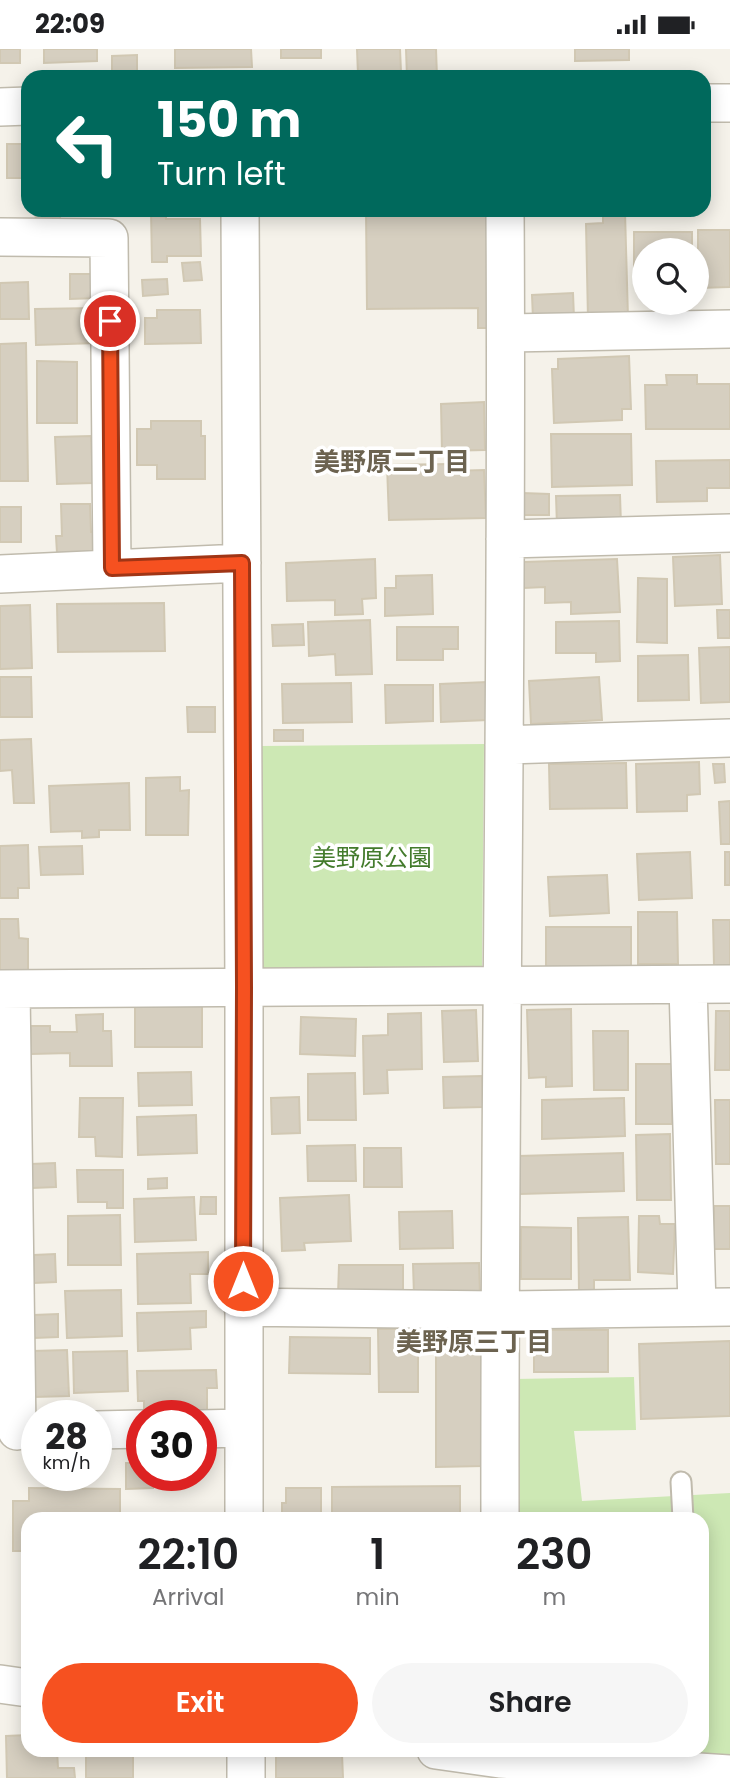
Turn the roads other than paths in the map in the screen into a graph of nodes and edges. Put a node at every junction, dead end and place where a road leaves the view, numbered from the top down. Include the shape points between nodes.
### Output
1 (711, 103) edge
2 (730, 103) edge
3 (21, 106) edge
4 (0, 107) edge
5 (240, 217) edge
6 (505, 217) edge
7 (0, 237) edge
8 (730, 330) edge
9 (506, 333) junction
10 (730, 533) edge
11 (505, 540) junction
12 (242, 563) junction
13 (112, 568) junction
14 (0, 574) edge
15 (730, 738) edge
16 (504, 745) junction
17 (730, 984) edge
18 (688, 985) junction
19 (503, 986) junction
20 (244, 987) junction
21 (5, 989) edge
22 (243, 1307) junction
23 (714, 1307) edge
24 (499, 1310) junction
25 (243, 1428) junction
26 (217, 1429) edge
27 (18, 1431) edge
28 (681, 1482) dead end
29 (244, 1512) edge
30 (500, 1512) edge
31 (683, 1512) edge
32 (0, 1684) edge
33 (21, 1687) edge
34 (246, 1757) edge
35 (557, 1757) edge
36 (709, 1765) edge
37 (246, 1778) edge

1 - 2 street
3 - 4 street
5 - 12 street
6 - 9 street
7 - 13 street via 109,238
8 - 9 street
9 - 11 street
10 - 11 street
11 - 16 street
12 - 13 street
12 - 20 street
13 - 14 street
15 - 16 street
16 - 19 street
17 - 18 street
18 - 19 street
18 - 23 street
19 - 20 street
19 - 24 street
20 - 21 street
20 - 22 street
21 - 27 street
22 - 24 street
22 - 25 street
23 - 24 street
24 - 30 street
25 - 26 street
25 - 29 street
28 - 31 lane
32 - 33 street
34 - 37 street
35 - 36 street

